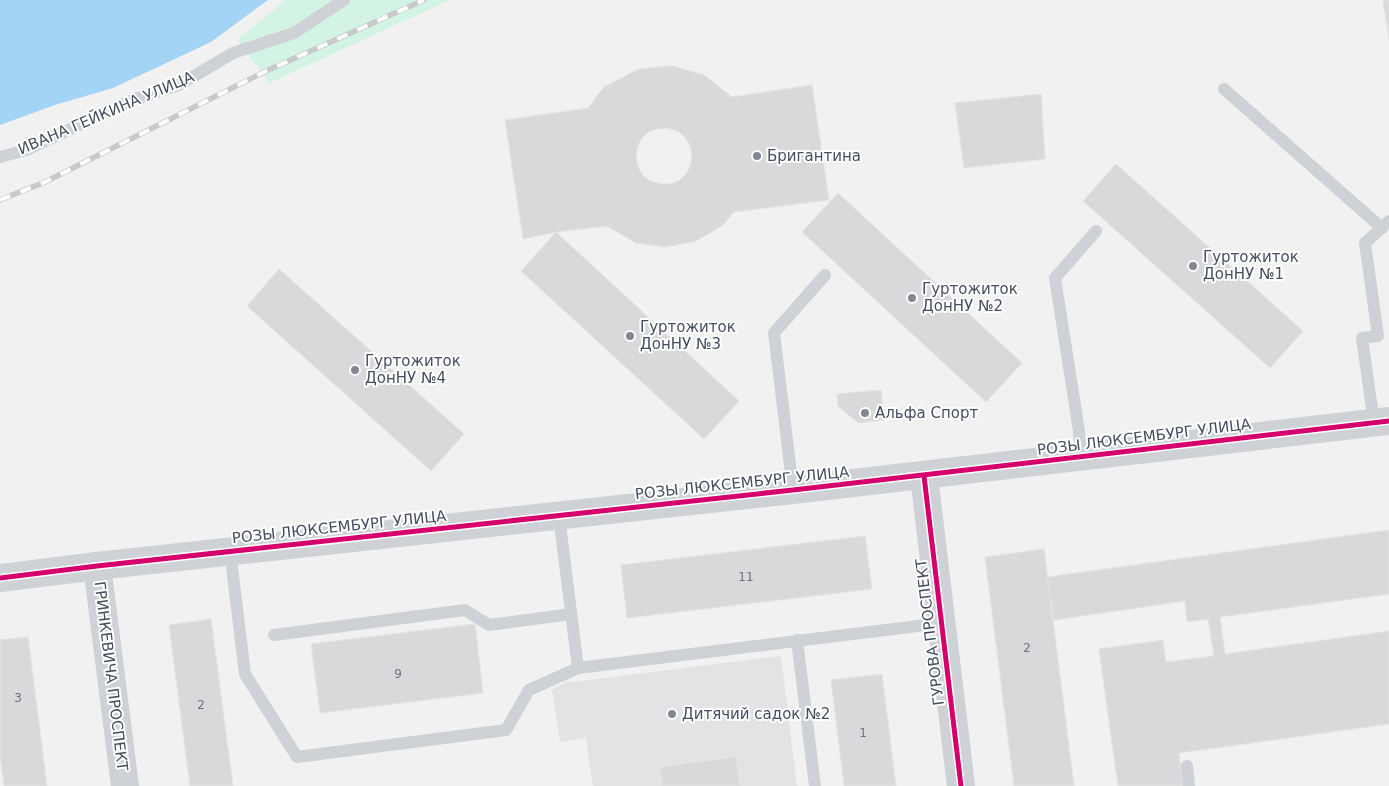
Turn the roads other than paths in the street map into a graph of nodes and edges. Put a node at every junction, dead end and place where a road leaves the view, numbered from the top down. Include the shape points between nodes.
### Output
1 (344, 0) edge
2 (1224, 89) dead end
3 (0, 157) edge
4 (1386, 225) edge
5 (1096, 231) dead end
6 (825, 275) dead end
7 (1382, 422) edge
8 (1081, 457) junction
9 (924, 476) junction
10 (793, 490) junction
11 (559, 516) junction
12 (230, 552) junction
13 (97, 566) junction
14 (0, 578) edge
15 (571, 614) junction
16 (942, 623) junction
17 (274, 635) dead end
18 (797, 640) junction
19 (578, 668) junction
20 (1187, 766) dead end
21 (125, 786) edge
22 (815, 786) edge
23 (961, 786) edge
24 (1189, 786) edge

1 - 3 lane, ИВАНА ГЕЙКИНА УЛИЦА via 294,33 233,53 179,85 132,100 26,150
2 - 4 lane
4 - 7 lane via 1365,243 1378,336 1362,338
5 - 8 lane via 1055,278
6 - 10 lane via 774,333
7 - 8 street, РОЗЫ ЛЮКСЕМБУРГ УЛИЦА
8 - 9 street, РОЗЫ ЛЮКСЕМБУРГ УЛИЦА
9 - 10 street, РОЗЫ ЛЮКСЕМБУРГ УЛИЦА
9 - 16 street, ГУРОВА ПРОСПЕКТ
10 - 11 street, РОЗЫ ЛЮКСЕМБУРГ УЛИЦА
11 - 12 street, РОЗЫ ЛЮКСЕМБУРГ УЛИЦА
11 - 15 lane
12 - 13 street, РОЗЫ ЛЮКСЕМБУРГ УЛИЦА
12 - 19 lane via 245,674 297,757 506,730 529,690
13 - 14 street, РОЗЫ ЛЮКСЕМБУРГ УЛИЦА
13 - 21 street, ГРИНКЕВИЧА ПРОСПЕКТ
15 - 17 lane via 489,625 465,610
15 - 19 lane
16 - 18 lane
16 - 23 street, ГУРОВА ПРОСПЕКТ
18 - 19 lane
18 - 22 lane
20 - 24 lane

